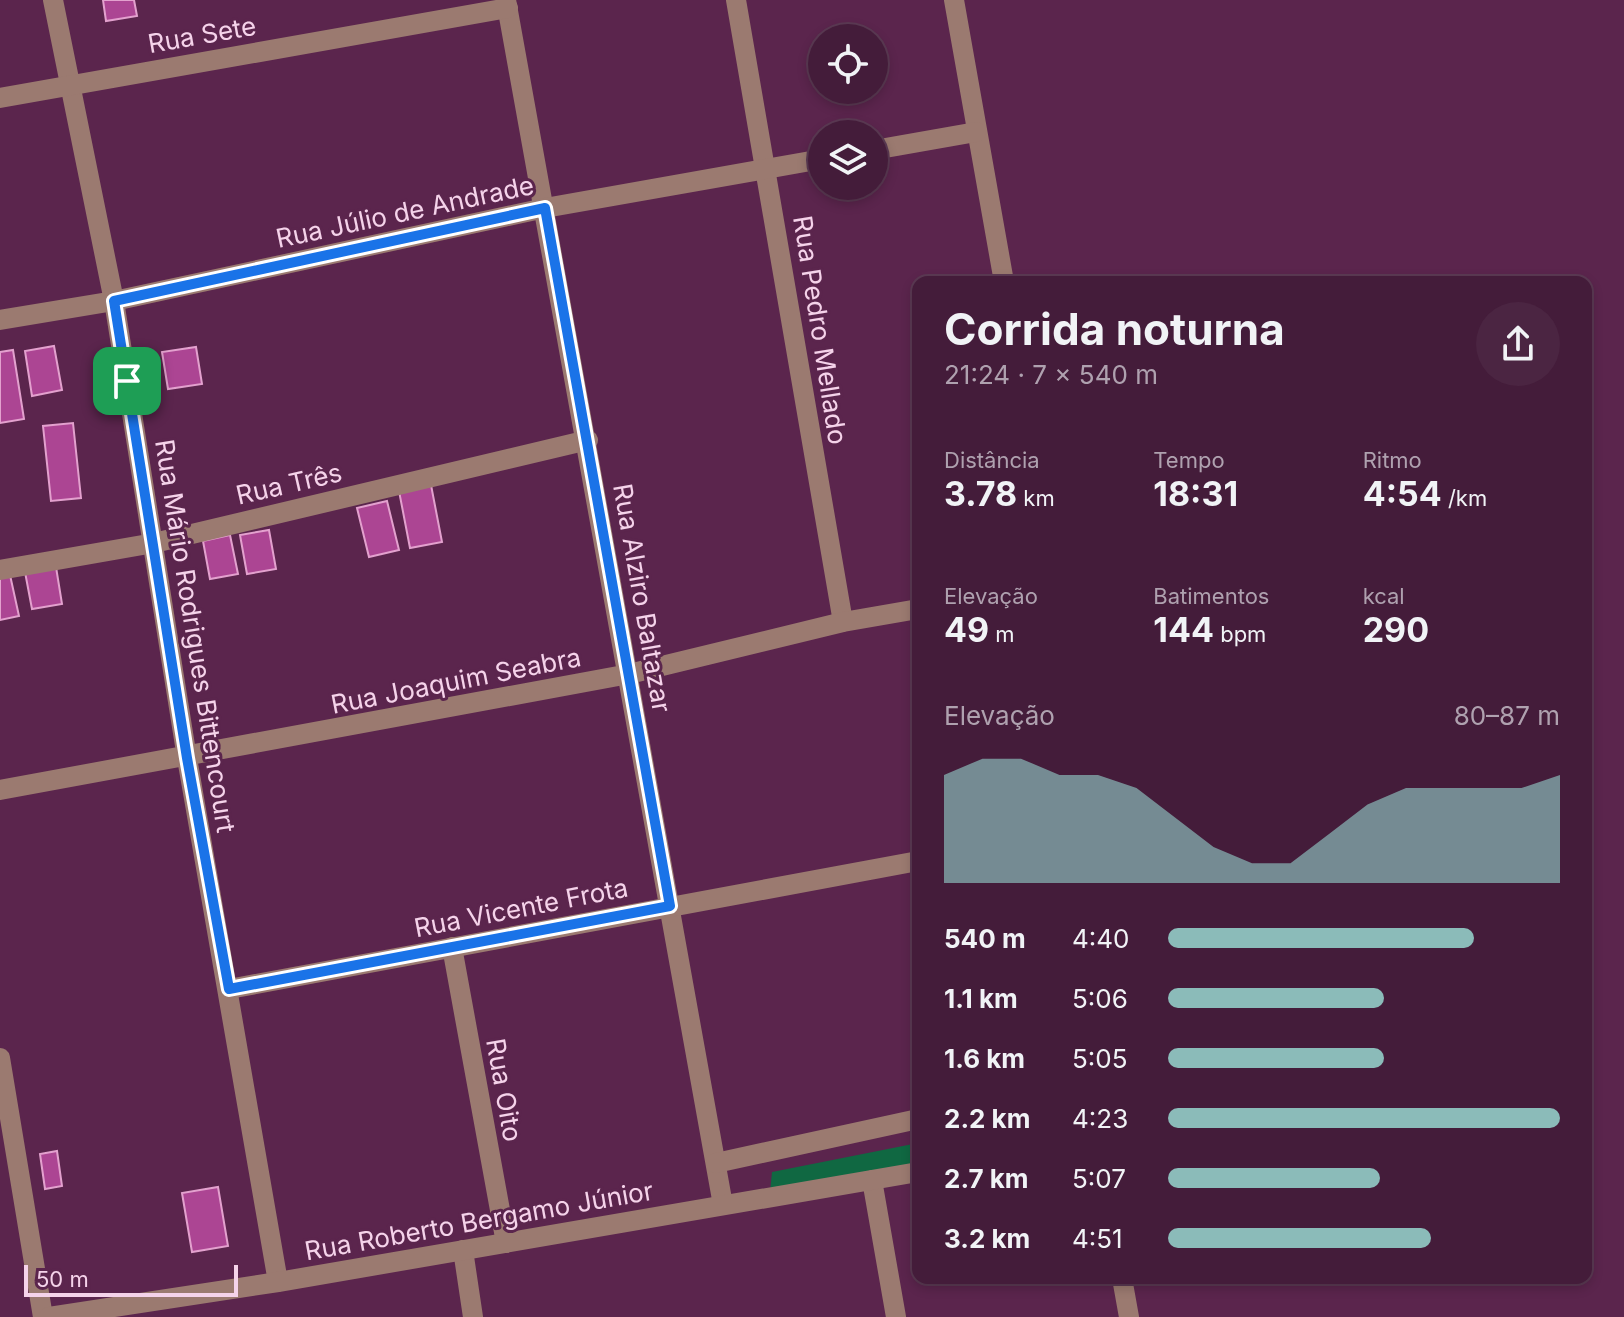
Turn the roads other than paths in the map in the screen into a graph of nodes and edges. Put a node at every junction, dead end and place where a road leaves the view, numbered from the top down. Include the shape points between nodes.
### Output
1 (53, 0) edge
2 (736, 0) edge
3 (954, 0) edge
4 (507, 4) edge
5 (70, 84) junction
6 (0, 98) edge
7 (976, 132) junction
8 (888, 148) edge
9 (808, 162) edge
10 (767, 169) junction
11 (545, 208) junction
12 (1003, 276) edge
13 (114, 301) junction
14 (0, 320) edge
15 (588, 440) junction
16 (154, 543) junction
17 (0, 570) edge
18 (912, 610) edge
19 (843, 622) junction
20 (629, 674) junction
21 (187, 758) junction
22 (0, 790) edge
23 (912, 862) edge
24 (670, 906) junction
25 (452, 947) junction
26 (229, 989) junction
27 (0, 1058) edge
28 (912, 1120) edge
29 (716, 1163) junction
30 (912, 1173) edge
31 (872, 1180) junction
32 (723, 1205) junction
33 (506, 1243) junction
34 (463, 1250) junction
35 (278, 1282) junction
36 (1123, 1284) edge
37 (170, 1298) junction
38 (46, 1317) edge
39 (180, 1317) edge
40 (473, 1317) edge
41 (896, 1317) edge
42 (1129, 1317) edge

1 - 5 street, Rua Mário Rodrigues Bittencourt
2 - 10 street, Rua Pedro Mellado
3 - 7 street
4 - 5 street, Rua Sete
4 - 11 street, Rua Alziro Baltazar
5 - 6 street, Rua Sete
5 - 13 street, Rua Mário Rodrigues Bittencourt
7 - 8 street
7 - 12 street
9 - 10 street, Rua Júlio de Andrade
10 - 11 street, Rua Júlio de Andrade
10 - 19 street, Rua Pedro Mellado
11 - 13 street, Rua Júlio de Andrade
11 - 15 street, Rua Alziro Baltazar
13 - 14 street, Rua Júlio de Andrade
13 - 16 street, Rua Mário Rodrigues Bittencourt
15 - 16 street, Rua Três
15 - 20 street, Rua Alziro Baltazar
16 - 17 street, Rua Três
16 - 21 street, Rua Mário Rodrigues Bittencourt
18 - 19 street, Rua Joaquim Seabra
19 - 20 street, Rua Joaquim Seabra
20 - 21 street, Rua Joaquim Seabra
20 - 24 street, Rua Alziro Baltazar
21 - 22 street, Rua Joaquim Seabra
21 - 26 street, Rua Mário Rodrigues Bittencourt
23 - 24 street, Rua Vicente Frota
24 - 25 street, Rua Vicente Frota
24 - 29 street, Rua Alziro Baltazar
25 - 26 street, Rua Vicente Frota
25 - 33 street, Rua Oito
26 - 35 street, Rua Mário Rodrigues Bittencourt
27 - 38 street
28 - 29 street
29 - 32 street, Rua Alziro Baltazar
30 - 31 street, Rua Roberto Bergamo Júnior
31 - 32 street, Rua Roberto Bergamo Júnior
31 - 41 street
32 - 33 street, Rua Roberto Bergamo Júnior
33 - 34 street, Rua Roberto Bergamo Júnior
34 - 35 street, Rua Roberto Bergamo Júnior
34 - 40 street
35 - 37 street, Rua Roberto Bergamo Júnior
36 - 42 street
37 - 38 street, Rua Roberto Bergamo Júnior
37 - 39 street

